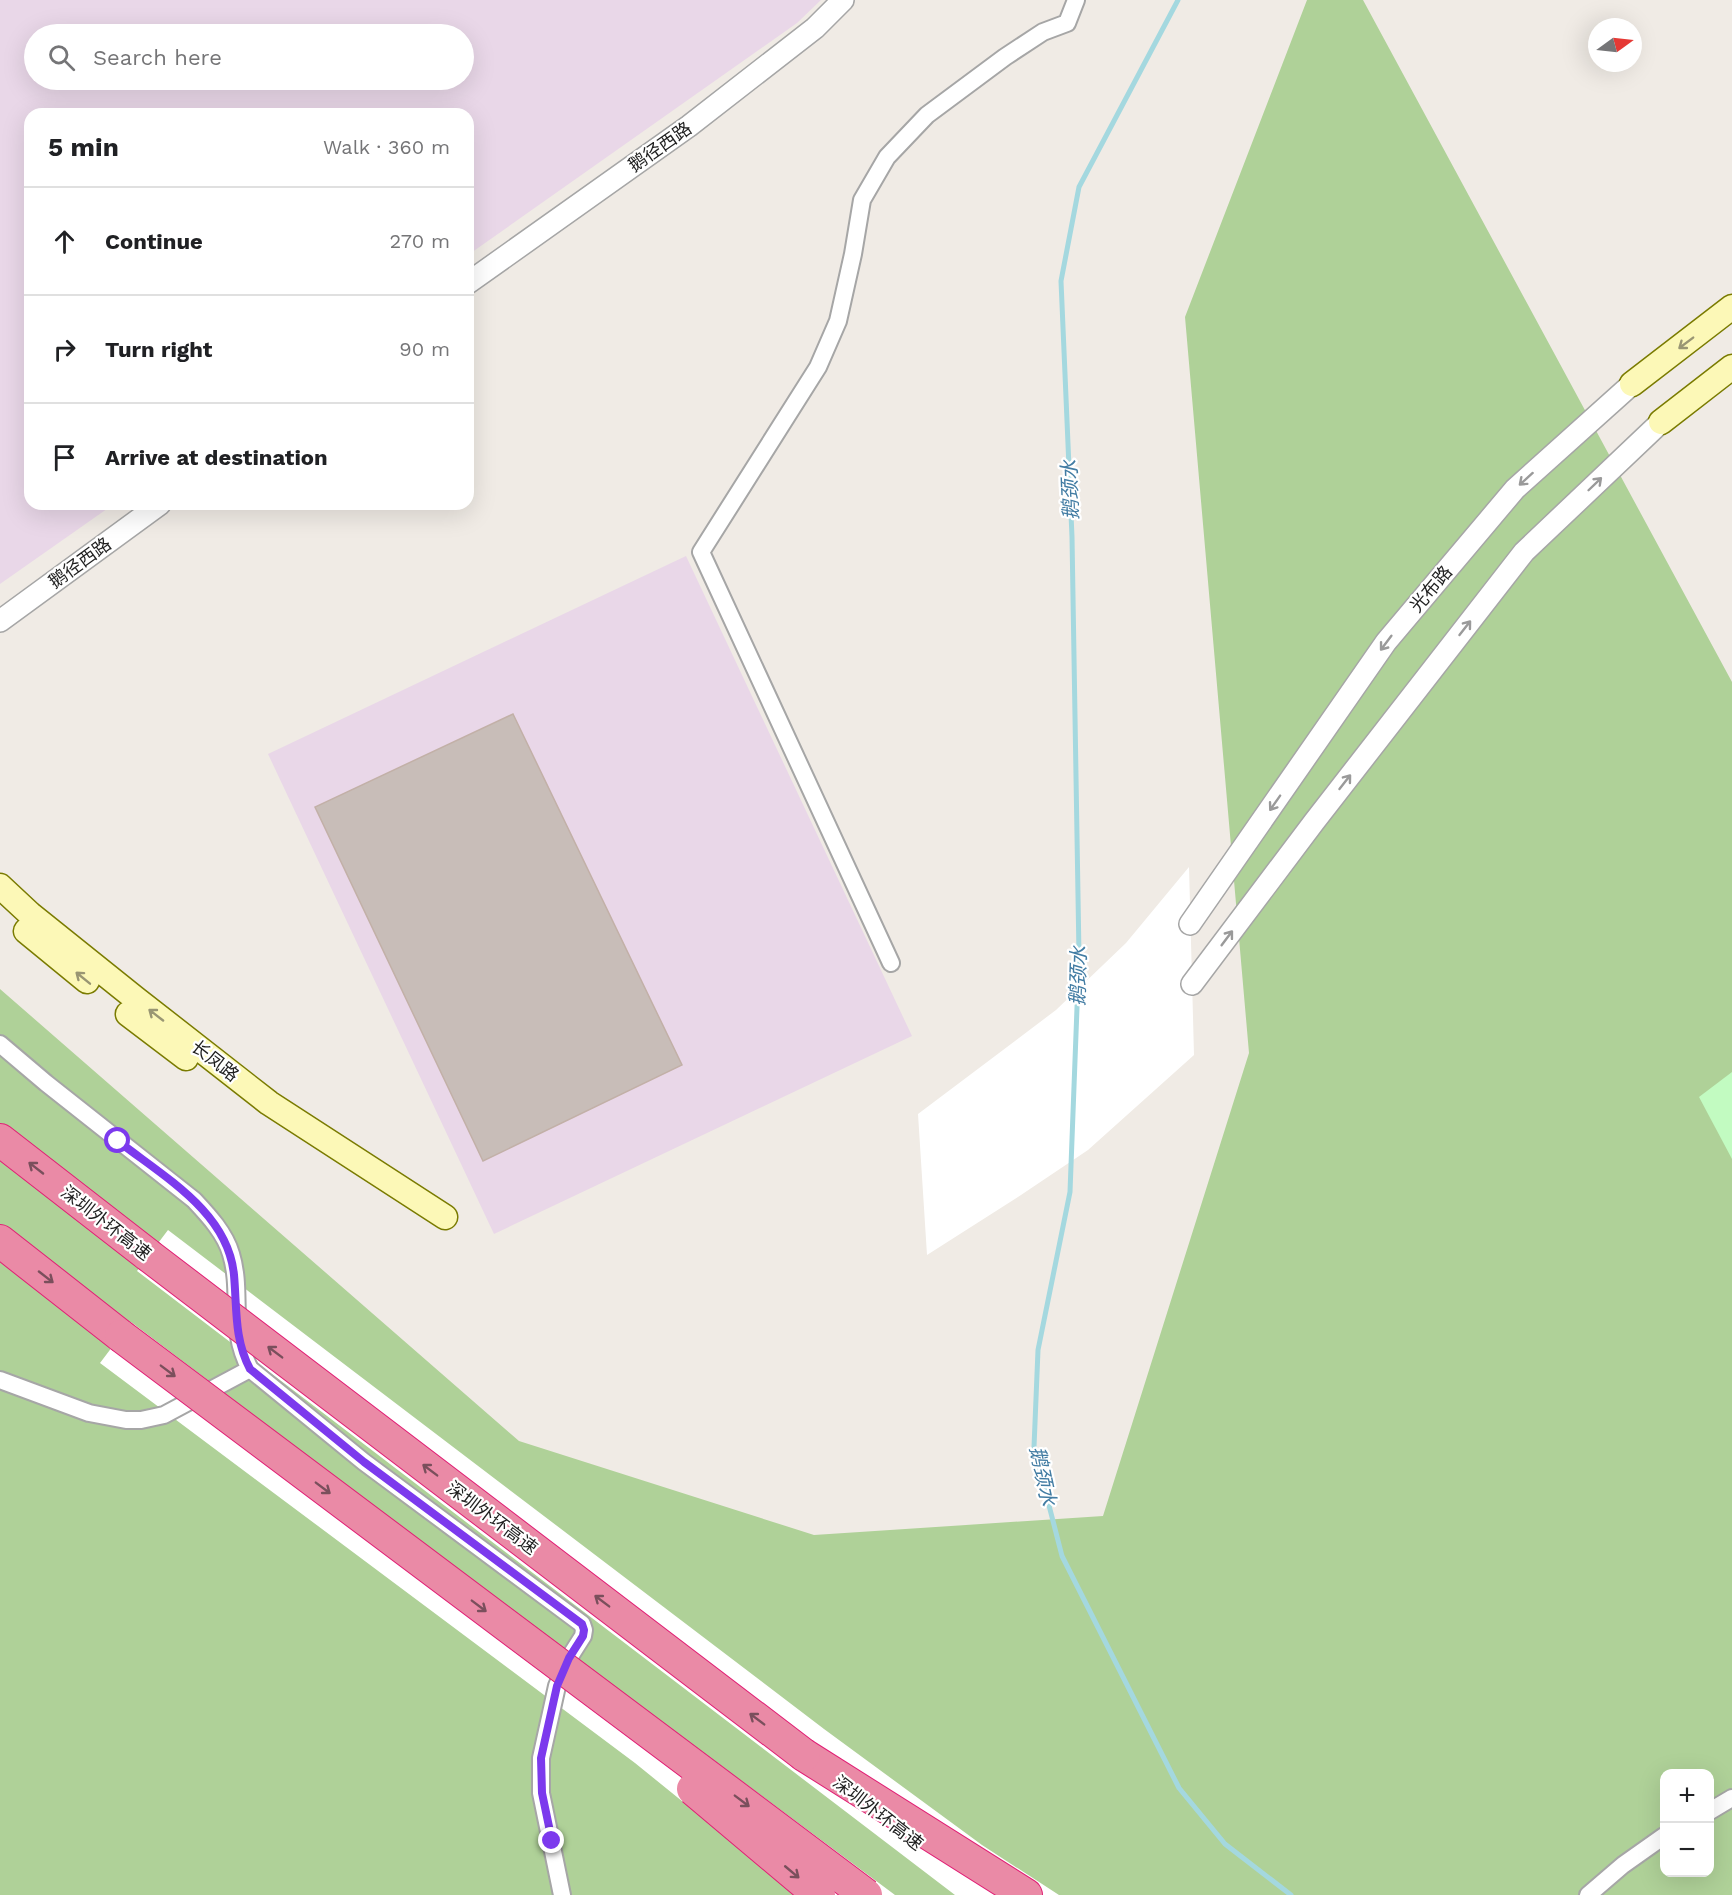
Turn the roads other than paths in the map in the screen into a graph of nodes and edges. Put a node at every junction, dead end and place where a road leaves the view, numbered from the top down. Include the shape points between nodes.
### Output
1 (843, 0) edge
2 (1076, 0) edge
3 (474, 279) edge
4 (1732, 307) edge
5 (1732, 367) edge
6 (1632, 384) joint
7 (1661, 422) joint
8 (152, 510) edge
9 (0, 621) edge
10 (0, 886) edge
11 (0, 909) edge
12 (1190, 924) dead end
13 (891, 963) dead end
14 (1192, 984) dead end
15 (0, 1044) edge
16 (0, 1140) edge
17 (0, 1241) edge
18 (250, 1369) junction
19 (0, 1380) edge
20 (543, 1654) junction
21 (804, 1755) junction
22 (1732, 1798) edge
23 (1714, 1809) edge
24 (1660, 1839) edge
25 (562, 1895) edge
26 (819, 1895) edge
27 (867, 1895) edge
28 (984, 1895) edge
29 (1026, 1895) edge
30 (1588, 1895) edge

1 - 3 street, 鹅径西路 via 815,28 689,126
2 - 13 street via 1068,23 1043,32 962,89 927,115 887,157 862,200 838,321 818,367 701,552
4 -> 6 main road, 光布路
5 - 7 main road
6 -> 12 street, 光布路 via 1515,489 1386,642
14 -> 7 street via 1524,552
8 - 9 street, 鹅径西路
10 - 11 main road, 长凤路 via 135,999 269,1102 441,1224 250,1105 158,1038
15 - 18 street via 208,1215 231,1254 238,1336
21 -> 16 highway, 深圳外环高速, bridge
17 -> 20 highway, bridge
18 - 19 street via 164,1415 141,1420 88,1413
18 - 25 street via 364,1462 582,1624 583,1636 557,1686 541,1758 542,1793
20 -> 26 highway, bridge via 625,1730
20 -> 27 highway, bridge
21 - 28 highway, 深圳外环高速
21 - 29 highway
22 - 23 street
24 - 30 street

